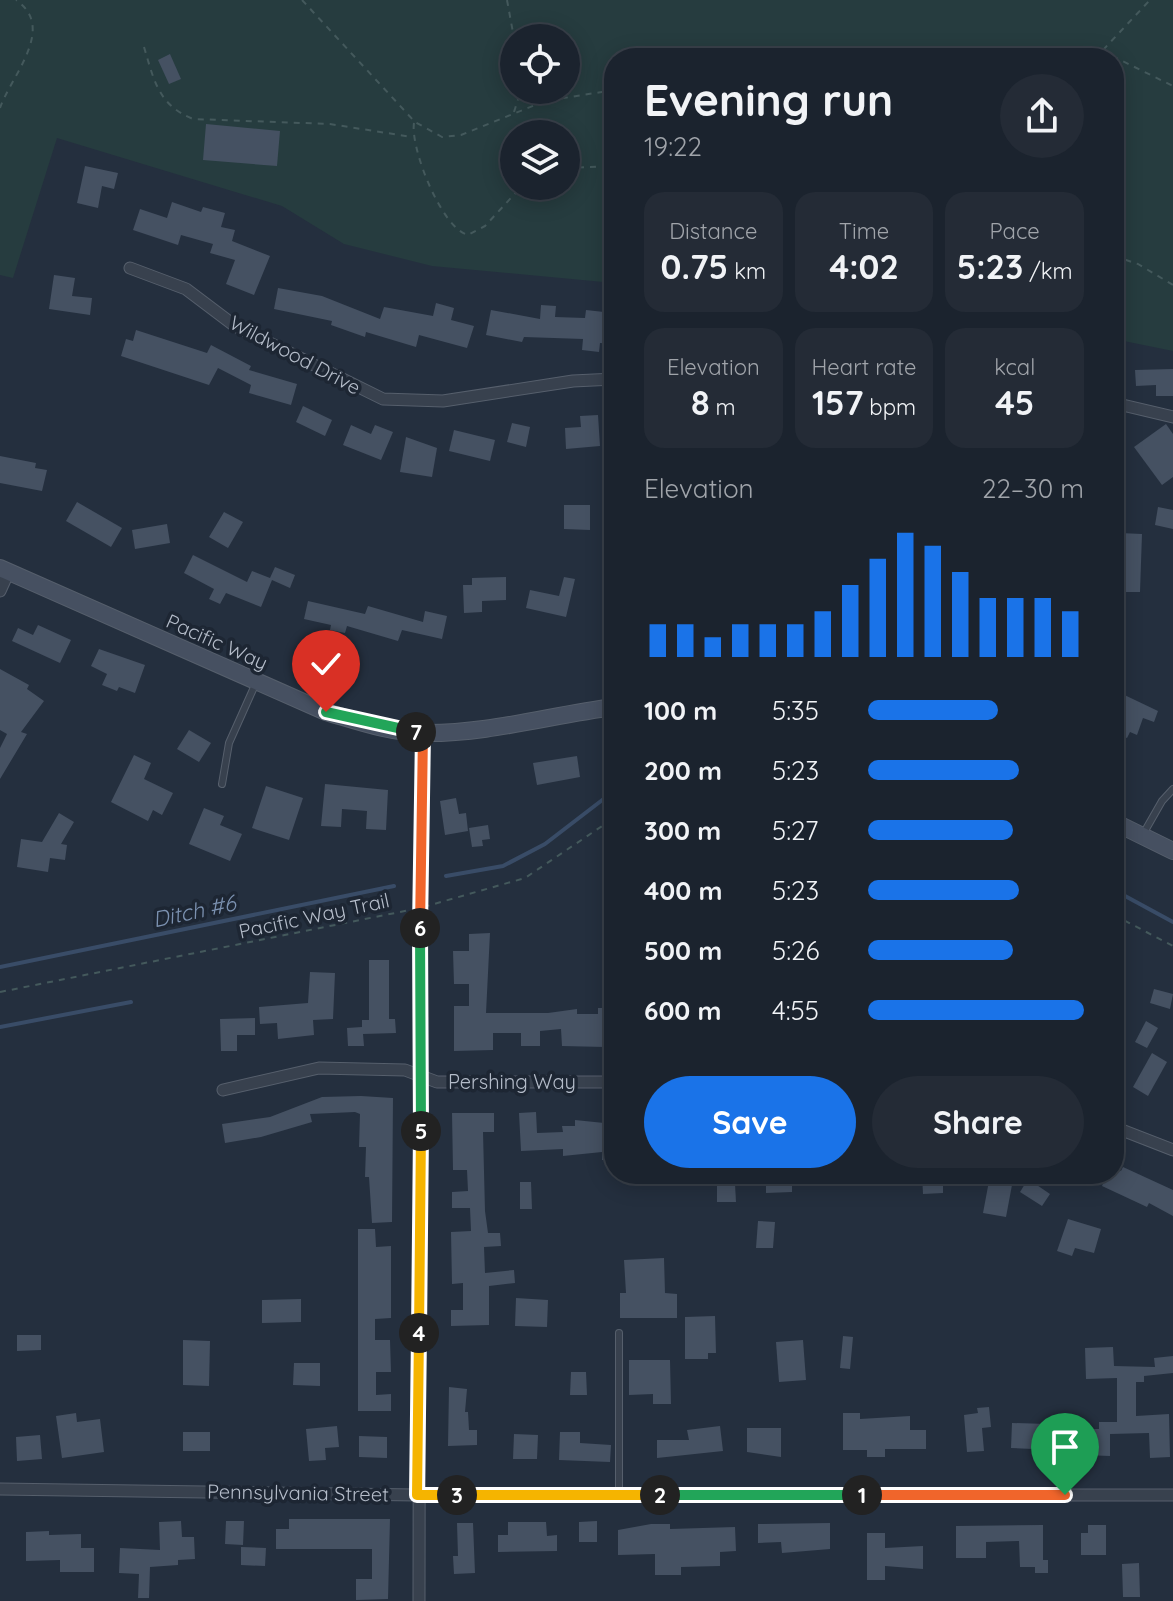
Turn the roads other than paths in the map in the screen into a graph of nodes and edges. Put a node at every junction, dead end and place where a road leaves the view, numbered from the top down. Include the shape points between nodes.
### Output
1 (130, 268) dead end
2 (604, 379) edge
3 (1124, 405) edge
4 (1173, 417) edge
5 (4, 570) edge
6 (0, 591) edge
7 (257, 681) junction
8 (604, 708) edge
9 (222, 784) dead end
10 (1173, 789) edge
11 (1124, 827) edge
12 (1142, 836) junction
13 (1173, 851) edge
14 (420, 933) road end
15 (422, 1077) junction
16 (604, 1082) edge
17 (223, 1090) dead end
18 (1124, 1131) edge
19 (1173, 1150) edge
20 (619, 1333) dead end
21 (0, 1489) edge
22 (417, 1495) junction
23 (619, 1495) junction
24 (1173, 1495) edge
25 (419, 1601) edge

1 - 2 street, Wildwood Drive via 186,289 235,326 383,399 443,401
3 - 4 street
5 - 6 street
5 - 7 main road, Pacific Way
7 - 8 main road, Pacific Way via 326,712 423,733 514,725
7 - 9 lane via 229,743
10 - 12 lane
11 - 12 main road
12 - 13 main road
14 - 15 street
15 - 16 street, Pershing Way via 437,1082
15 - 17 street, Pershing Way via 405,1070 319,1068
15 - 22 street
18 - 19 street
20 - 23 lane
21 - 22 street, Pennsylvania Street
22 - 23 street, Pennsylvania Street
22 - 25 street
23 - 24 street, Pennsylvania Street

